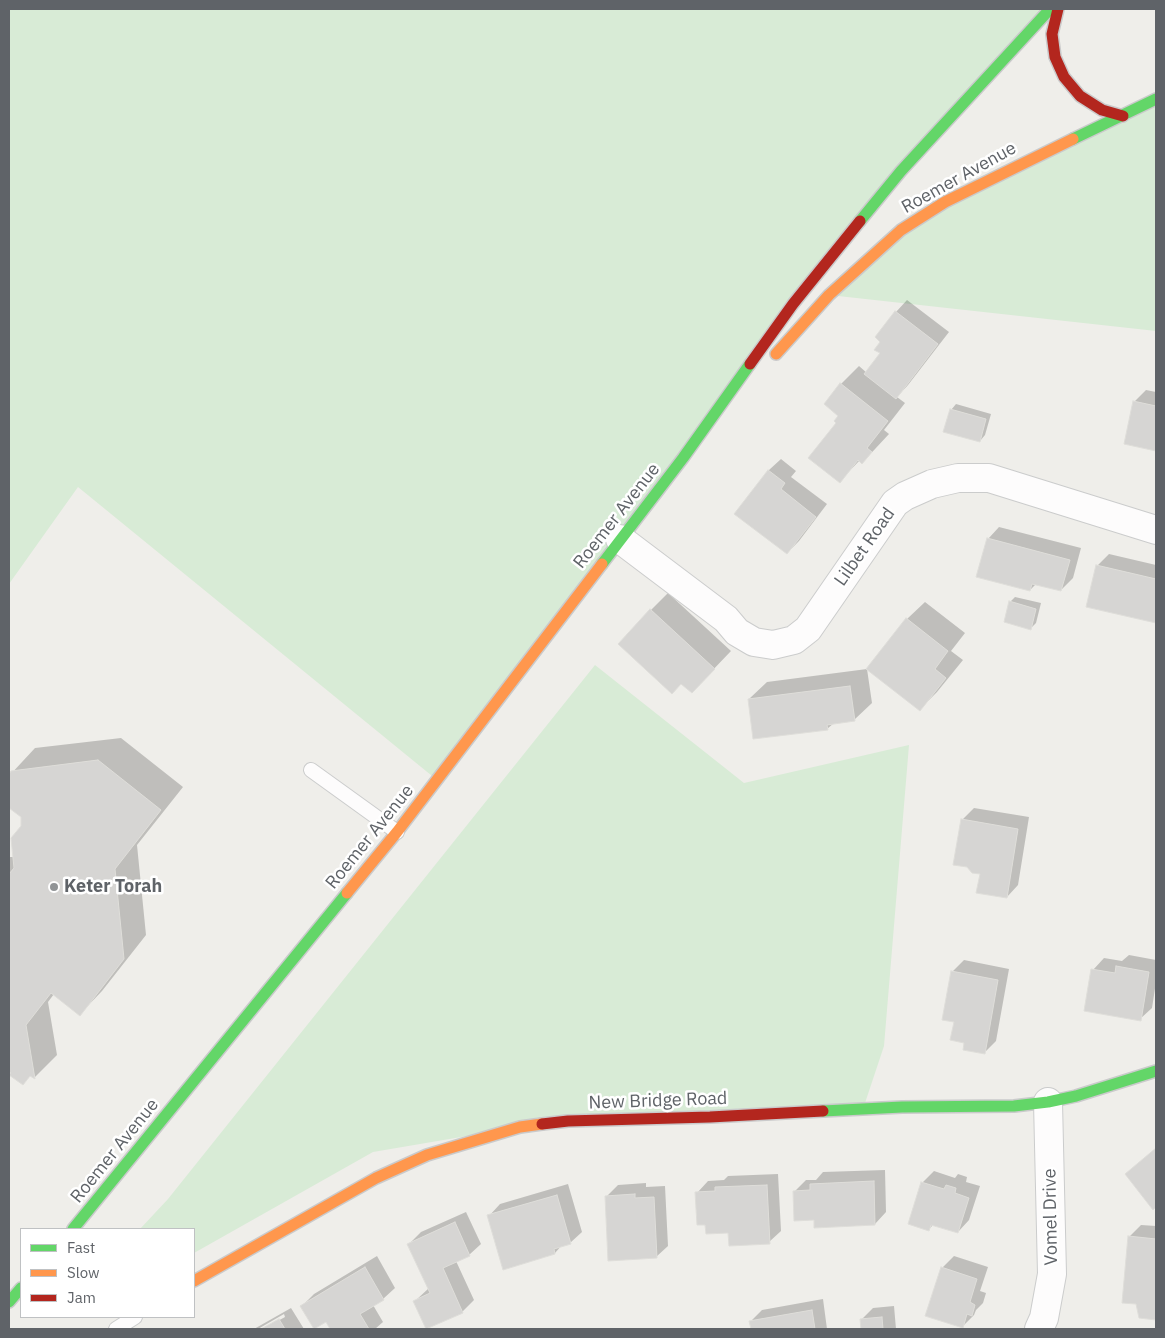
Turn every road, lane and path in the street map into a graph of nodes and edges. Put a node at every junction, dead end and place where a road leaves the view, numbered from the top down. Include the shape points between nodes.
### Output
1 (1050, 9) edge
2 (1058, 9) edge
3 (1156, 99) edge
4 (1123, 116) junction
5 (769, 362) dead end
6 (749, 384) dead end
7 (684, 458) junction
8 (1156, 530) edge
9 (620, 539) junction
10 (311, 770) dead end
11 (397, 832) junction
12 (1156, 1071) edge
13 (1048, 1102) junction
14 (74, 1228) edge
15 (195, 1280) edge
16 (20, 1289) edge
17 (9, 1302) edge
18 (133, 1318) edge
19 (116, 1329) edge
20 (1039, 1329) edge

1 - 7 main road, Roemer Avenue via 901,171 793,304
2 - 4 main road via 1052,34 1055,56 1064,77 1080,96 1102,110
3 - 4 main road, Roemer Avenue
4 - 5 main road, Roemer Avenue via 994,176 901,230 829,295
6 - 7 main road, Roemer Avenue
7 - 9 main road, Roemer Avenue
8 - 9 street, Lilbet Road via 989,478 958,478 932,484 895,503 808,629 794,640 773,645 754,642 737,632 726,619
9 - 11 main road, Roemer Avenue
10 - 11 lane
11 - 14 main road, Roemer Avenue
12 - 13 main road, New Bridge Road
13 - 15 main road, New Bridge Road via 1014,1106 568,1121 520,1127 427,1155 376,1178
13 - 20 street, Vomel Drive via 1052,1274
16 - 17 main road
18 - 19 lane

